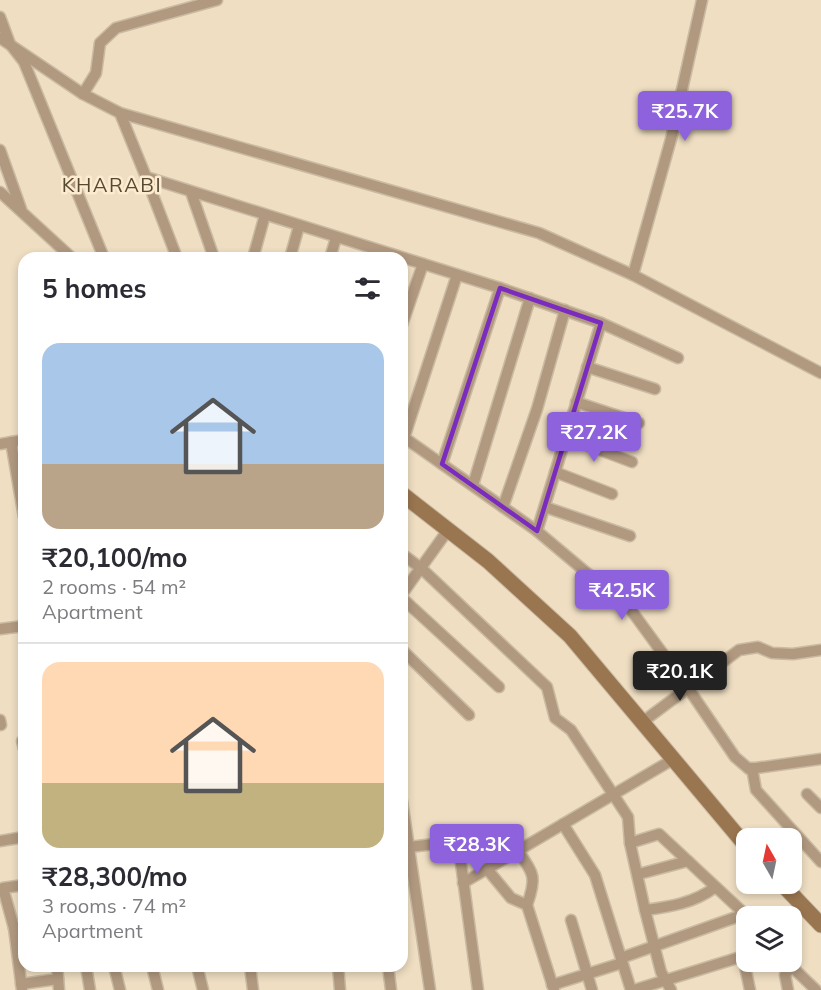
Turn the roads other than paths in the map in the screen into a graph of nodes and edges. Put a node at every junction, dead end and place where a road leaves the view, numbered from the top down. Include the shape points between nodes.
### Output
1 (217, 0) edge
2 (702, 0) edge
3 (0, 17) edge
4 (5, 41) edge
5 (83, 94) junction
6 (120, 113) junction
7 (0, 150) edge
8 (146, 177) junction
9 (0, 192) edge
10 (191, 192) junction
11 (22, 212) junction
12 (265, 215) junction
13 (300, 226) junction
14 (336, 238) junction
15 (65, 252) edge
16 (102, 252) edge
17 (175, 252) edge
18 (212, 252) edge
19 (255, 252) edge
20 (292, 252) edge
21 (332, 252) edge
22 (371, 252) edge
23 (408, 261) edge
24 (423, 264) junction
25 (457, 275) junction
26 (633, 275) junction
27 (500, 288) junction
28 (530, 298) junction
29 (408, 308) edge
30 (565, 310) junction
31 (601, 323) junction
32 (678, 358) dead end
33 (587, 367) junction
34 (821, 373) edge
35 (655, 389) dead end
36 (576, 402) junction
37 (408, 422) edge
38 (639, 423) dead end
39 (566, 437) junction
40 (408, 440) edge
41 (6, 443) edge
42 (632, 462) dead end
43 (442, 464) junction
44 (555, 472) junction
45 (473, 485) junction
46 (18, 492) edge
47 (612, 494) dead end
48 (408, 499) edge
49 (503, 507) junction
50 (544, 507) junction
51 (448, 530) junction
52 (537, 531) junction
53 (630, 536) dead end
54 (408, 558) edge
55 (421, 568) junction
56 (408, 587) edge
57 (408, 602) edge
58 (18, 627) edge
59 (0, 629) edge
60 (821, 650) edge
61 (408, 656) edge
62 (499, 687) dead end
63 (688, 688) junction
64 (469, 715) dead end
65 (0, 720) edge
66 (641, 723) junction
67 (1, 725) edge
68 (821, 759) edge
69 (672, 760) junction
70 (752, 768) junction
71 (807, 794) dead end
72 (613, 795) junction
73 (821, 808) edge
74 (563, 824) junction
75 (736, 834) edge
76 (18, 838) edge
77 (0, 842) edge
78 (630, 843) junction
79 (408, 847) edge
80 (518, 851) junction
81 (688, 861) junction
82 (821, 862) edge
83 (408, 864) edge
84 (487, 869) junction
85 (639, 874) junction
86 (463, 883) junction
87 (18, 886) edge
88 (714, 888) junction
89 (792, 894) edge
90 (527, 905) junction
91 (736, 907) edge
92 (645, 910) junction
93 (736, 918) edge
94 (571, 920) dead end
95 (18, 925) edge
96 (821, 925) edge
97 (654, 947) junction
98 (736, 956) edge
99 (622, 961) junction
100 (20, 972) edge
101 (87, 972) edge
102 (116, 972) edge
103 (154, 972) edge
104 (199, 972) edge
105 (251, 972) edge
106 (338, 972) edge
107 (389, 972) edge
108 (747, 972) edge
109 (786, 972) edge
110 (798, 972) edge
111 (587, 974) junction
112 (58, 984) edge
113 (668, 985) edge
114 (21, 987) edge
115 (553, 987) edge
116 (90, 990) edge
117 (120, 990) edge
118 (158, 990) edge
119 (204, 990) edge
120 (253, 990) edge
121 (340, 990) edge
122 (392, 990) edge
123 (430, 990) edge
124 (478, 990) edge
125 (592, 990) edge
126 (632, 990) edge
127 (750, 990) edge
128 (788, 990) edge
129 (816, 990) edge

1 - 5 street via 111,32 100,43 96,73
2 - 26 street via 671,139
3 - 4 street
4 - 5 street
4 - 16 street via 24,62
5 - 6 street
6 - 8 street
6 - 26 street via 539,233
7 - 11 street
8 - 10 street
8 - 17 street
9 - 11 street
10 - 12 street
10 - 18 street
11 - 15 street
12 - 13 street
12 - 19 street
13 - 14 street
13 - 20 street
14 - 21 street
14 - 22 street
23 - 24 street
24 - 25 street
24 - 29 street
25 - 27 street
25 - 37 street
26 - 34 street
27 - 28 street
27 - 43 street
28 - 30 street
28 - 45 street
30 - 31 street
30 - 49 street via 537,410
31 - 32 street
31 - 33 street
33 - 35 street
33 - 36 street
36 - 38 street
36 - 39 street
39 - 42 street
39 - 44 street
40 - 43 street
41 - 46 street
43 - 45 street
44 - 47 street
44 - 50 street
45 - 49 street
48 - 51 street
49 - 52 street
50 - 52 street
50 - 53 street
51 - 55 street
51 - 66 street via 570,636
52 - 63 street via 631,610
54 - 55 street
55 - 56 street
55 - 72 street via 547,687 555,718 571,730
57 - 62 street
58 - 59 street
60 - 63 street via 793,654 771,653 758,647 739,650
61 - 64 street
63 - 66 street
63 - 70 street via 735,757
65 - 67 street
66 - 69 street
68 - 70 street
69 - 72 street
69 - 75 street
70 - 82 street via 756,790
71 - 73 street
72 - 74 street
72 - 78 street via 628,817
74 - 80 street
74 - 99 street via 595,875
76 - 77 street
78 - 81 street via 659,834
78 - 85 street
79 - 86 street via 458,841
80 - 84 street
80 - 90 street via 533,873 535,885
81 - 85 street
81 - 88 street
83 - 123 street
84 - 86 street
84 - 90 street via 511,898
85 - 92 street
86 - 124 street
87 - 95 street via 3,888
88 - 91 street
88 - 92 street via 676,905
89 - 96 street
90 - 115 street
92 - 97 street
93 - 97 street
94 - 111 street
97 - 99 street
97 - 113 street
98 - 113 street
99 - 111 street
99 - 126 street
100 - 114 street
101 - 116 street
102 - 117 street
103 - 118 street
104 - 119 street
105 - 120 street
106 - 121 street
107 - 122 street
108 - 127 street
109 - 128 street
110 - 129 street
111 - 115 street
111 - 125 street
112 - 114 street
113 - 126 street

